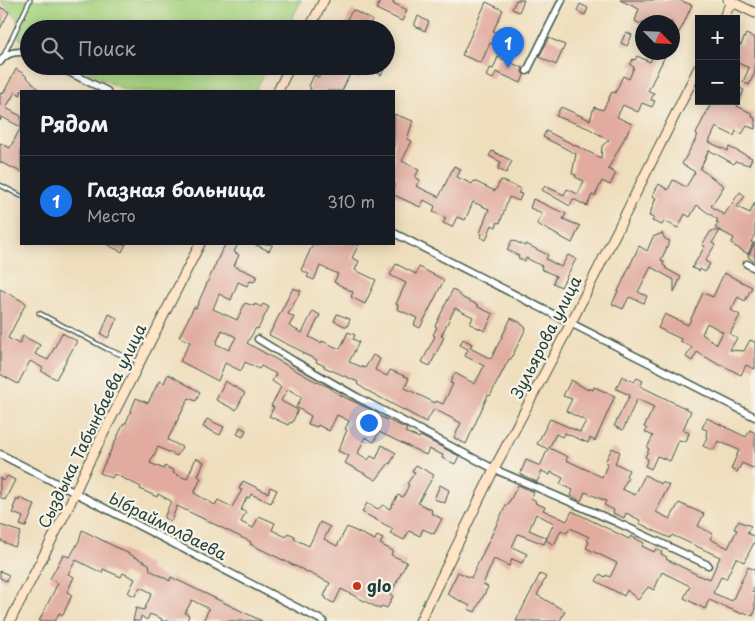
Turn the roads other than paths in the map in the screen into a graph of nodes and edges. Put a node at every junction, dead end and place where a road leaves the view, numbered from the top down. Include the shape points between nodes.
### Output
1 (30, 0) edge
2 (324, 0) edge
3 (562, 0) edge
4 (730, 0) edge
5 (755, 13) edge
6 (724, 15) edge
7 (21, 20) edge
8 (314, 20) edge
9 (20, 21) edge
10 (20, 51) edge
11 (2, 60) edge
12 (527, 71) dead end
13 (695, 74) edge
14 (75, 75) edge
15 (286, 75) edge
16 (105, 90) edge
17 (278, 90) edge
18 (0, 185) edge
19 (20, 195) edge
20 (395, 234) edge
21 (199, 245) edge
22 (747, 264) dead end
23 (755, 268) edge
24 (39, 313) dead end
25 (571, 323) junction
26 (258, 339) dead end
27 (140, 362) junction
28 (755, 417) edge
29 (0, 454) edge
30 (494, 469) junction
31 (75, 494) junction
32 (708, 564) dead end
33 (10, 621) edge
34 (323, 621) edge
35 (420, 621) edge

1 - 7 lane
2 - 8 street
3 - 12 street
4 - 5 street
4 - 6 street
9 - 11 lane
10 - 11 street
13 - 25 street, Зульярова улица
14 - 16 street
15 - 17 street
18 - 19 lane
20 - 25 street
21 - 27 street, Сыздыка Табынбаева улица
22 - 23 street
24 - 27 lane
25 - 28 street
25 - 30 street, Зульярова улица
26 - 30 street via 341,388
27 - 31 street, Сыздыка Табынбаева улица
29 - 31 street, Ыбраймолдаева
30 - 32 street
30 - 35 street, Зульярова улица
31 - 33 street, Сыздыка Табынбаева улица
31 - 34 street, Ыбраймолдаева

